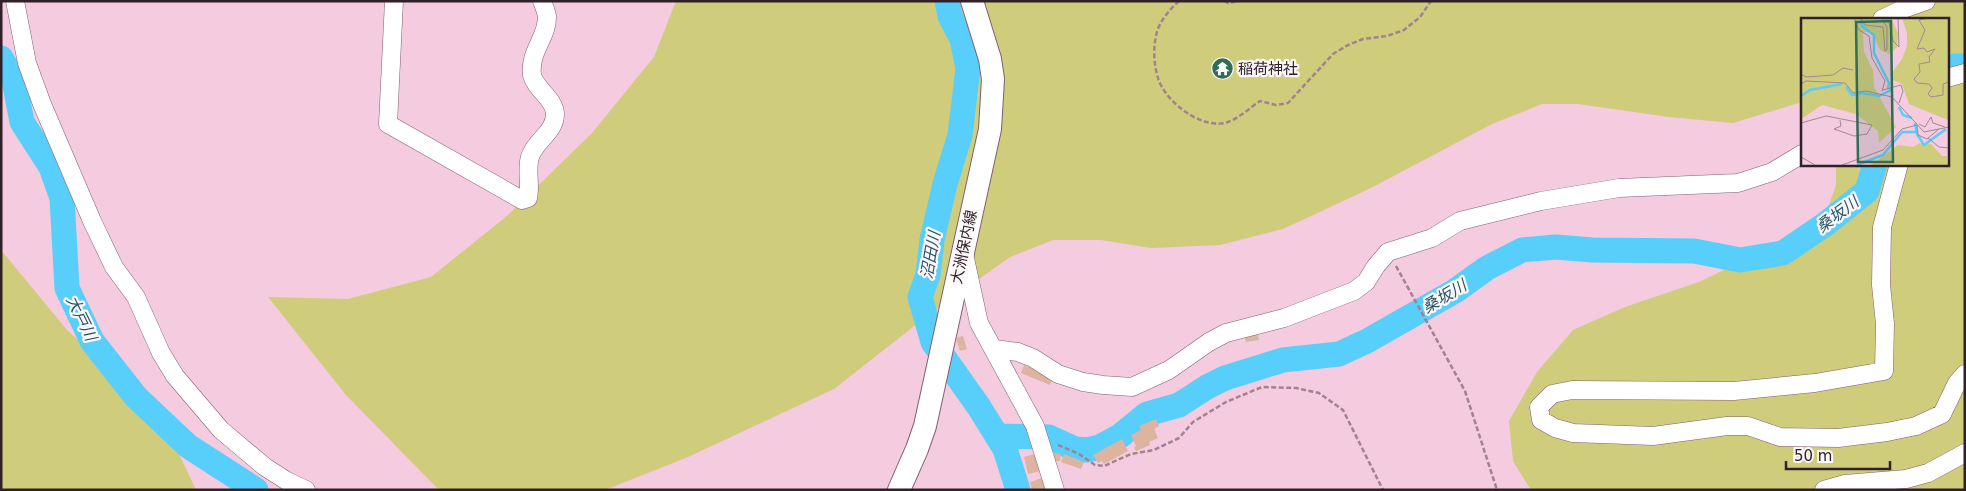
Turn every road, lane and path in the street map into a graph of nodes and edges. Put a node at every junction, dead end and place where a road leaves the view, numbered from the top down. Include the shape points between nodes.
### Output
1 (15, 1) edge
2 (394, 1) edge
3 (542, 1) edge
4 (972, 1) edge
5 (1179, 1) edge
6 (1224, 1) edge
7 (1239, 1) edge
8 (1431, 1) edge
9 (1926, 1) edge
10 (1884, 18) edge
11 (1965, 73) edge
12 (1948, 78) edge
13 (1801, 155) edge
14 (1899, 165) edge
15 (963, 251) junction
16 (1388, 252) junction
17 (995, 349) junction
18 (1965, 374) edge
19 (1039, 441) junction
20 (1965, 453) edge
21 (306, 490) edge
22 (899, 490) edge
23 (1055, 490) edge
24 (1383, 490) edge
25 (1496, 490) edge
26 (1824, 490) edge

1 - 21 street via 27,63 42,104 114,267 136,296 161,354 175,376 221,430 266,467
2 - 3 street via 388,124 522,200 528,198 531,156 554,123 555,112 532,76 535,50 547,16
4 - 15 main road, 大洲保内線 via 990,59 993,100 990,128
5 - 8 path via 1167,12 1156,35 1154,61 1158,81 1184,111 1196,119 1214,124 1228,122 1260,101 1288,103 1333,54 1363,39 1404,30 1420,17
6 - 7 path
9 - 10 street
11 - 12 street
13 - 16 street via 1772,172 1738,183 1619,188 1541,201 1460,220 1432,238
14 - 18 street via 1882,226 1884,371 1814,383 1734,391 1572,390 1552,394 1539,407 1541,420 1573,433 1653,436 1748,426 1780,437 1838,438 1916,426 1942,414
15 - 17 street via 979,323
15 - 22 main road, 大洲保内線 via 925,426
16 - 17 street via 1366,282 1354,291 1284,318 1226,333 1169,370 1132,387 1083,382 1058,374 1018,352
16 - 25 path via 1465,391
17 - 19 street via 1035,426
19 - 23 street
19 - 24 path via 1050,442 1079,454 1095,465 1104,466 1179,438 1193,422 1262,386 1296,388 1319,394 1343,410
20 - 26 street via 1928,473 1906,479 1845,484

